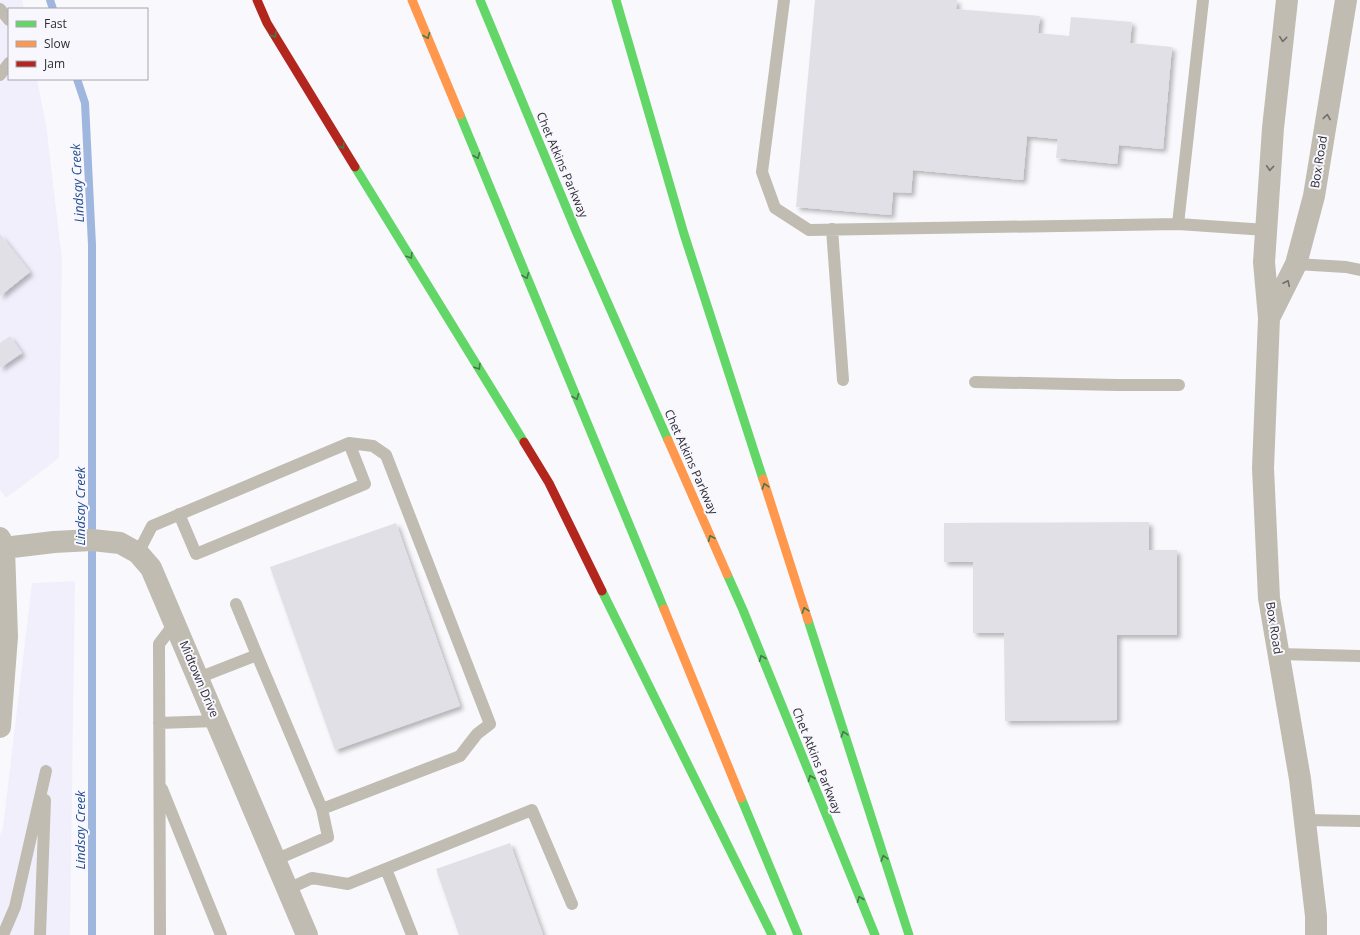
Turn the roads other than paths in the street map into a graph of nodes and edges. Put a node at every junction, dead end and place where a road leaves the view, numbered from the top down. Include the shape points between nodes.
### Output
1 (257, 0) edge
2 (412, 0) edge
3 (480, 0) edge
4 (616, 0) edge
5 (784, 0) edge
6 (1203, 0) edge
7 (1287, 0) edge
8 (1346, 0) edge
9 (0, 8) edge
10 (8, 19) edge
11 (8, 64) edge
12 (0, 75) edge
13 (1178, 224) junction
14 (832, 229) junction
15 (1266, 230) junction
16 (1296, 264) junction
17 (1360, 270) edge
18 (1269, 318) junction
19 (843, 380) dead end
20 (975, 382) dead end
21 (1179, 384) dead end
22 (349, 443) junction
23 (179, 514) junction
24 (2, 543) edge
25 (138, 553) junction
26 (236, 604) dead end
27 (175, 623) junction
28 (1278, 654) junction
29 (257, 655) junction
30 (1360, 656) edge
31 (198, 678) junction
32 (216, 721) junction
33 (159, 723) junction
34 (0, 727) edge
35 (160, 782) junction
36 (322, 809) junction
37 (1304, 820) junction
38 (1360, 821) edge
39 (275, 860) junction
40 (386, 869) junction
41 (288, 889) junction
42 (572, 904) dead end
43 (4, 935) edge
44 (40, 935) edge
45 (160, 935) edge
46 (221, 935) edge
47 (307, 935) edge
48 (412, 935) edge
49 (772, 935) edge
50 (798, 935) edge
51 (875, 935) edge
52 (909, 935) edge
53 (1316, 935) edge

1 -> 49 highway via 267,23 550,483
2 -> 50 highway
51 -> 3 highway, Chet Atkins Parkway via 742,610 576,231
52 -> 4 highway via 684,234
5 - 14 lane via 762,172 775,208 809,230
6 - 13 lane
7 -> 15 street, Box Road via 1273,128
16 -> 8 street, Box Road via 1314,196
9 - 10 lane
11 - 12 lane
13 - 14 lane
13 - 15 lane
14 - 19 lane
15 - 18 street, Box Road via 1264,262
16 - 17 lane
18 -> 16 street, Box Road
18 - 28 street, Box Road via 1263,468 1268,598
20 - 21 lane
22 - 23 lane
22 - 23 lane via 365,484 196,554
22 - 36 lane via 373,446 386,455 490,724 477,734 460,756
23 - 25 lane via 152,526
24 - 25 street, Midtown Drive via 92,540 120,543
24 - 34 street, Midtown Drive via 7,637
25 - 27 street, Midtown Drive via 151,568
26 - 29 lane
27 - 31 street, Midtown Drive
27 - 33 lane via 159,644
28 - 30 lane
28 - 37 street, Box Road via 1300,779
29 - 31 lane
29 - 36 lane
31 - 32 street, Midtown Drive
32 - 33 lane
32 - 39 street, Midtown Drive
33 - 35 lane
35 - 45 lane
35 - 46 lane
36 - 39 lane via 328,838
37 - 38 lane
37 - 53 street, Box Road
39 - 41 street, Midtown Drive
40 - 41 lane via 348,884 312,878
40 - 42 lane via 532,810
40 - 48 lane
41 - 47 street, Midtown Drive
43 - 44 lane via 15,907 46,771

